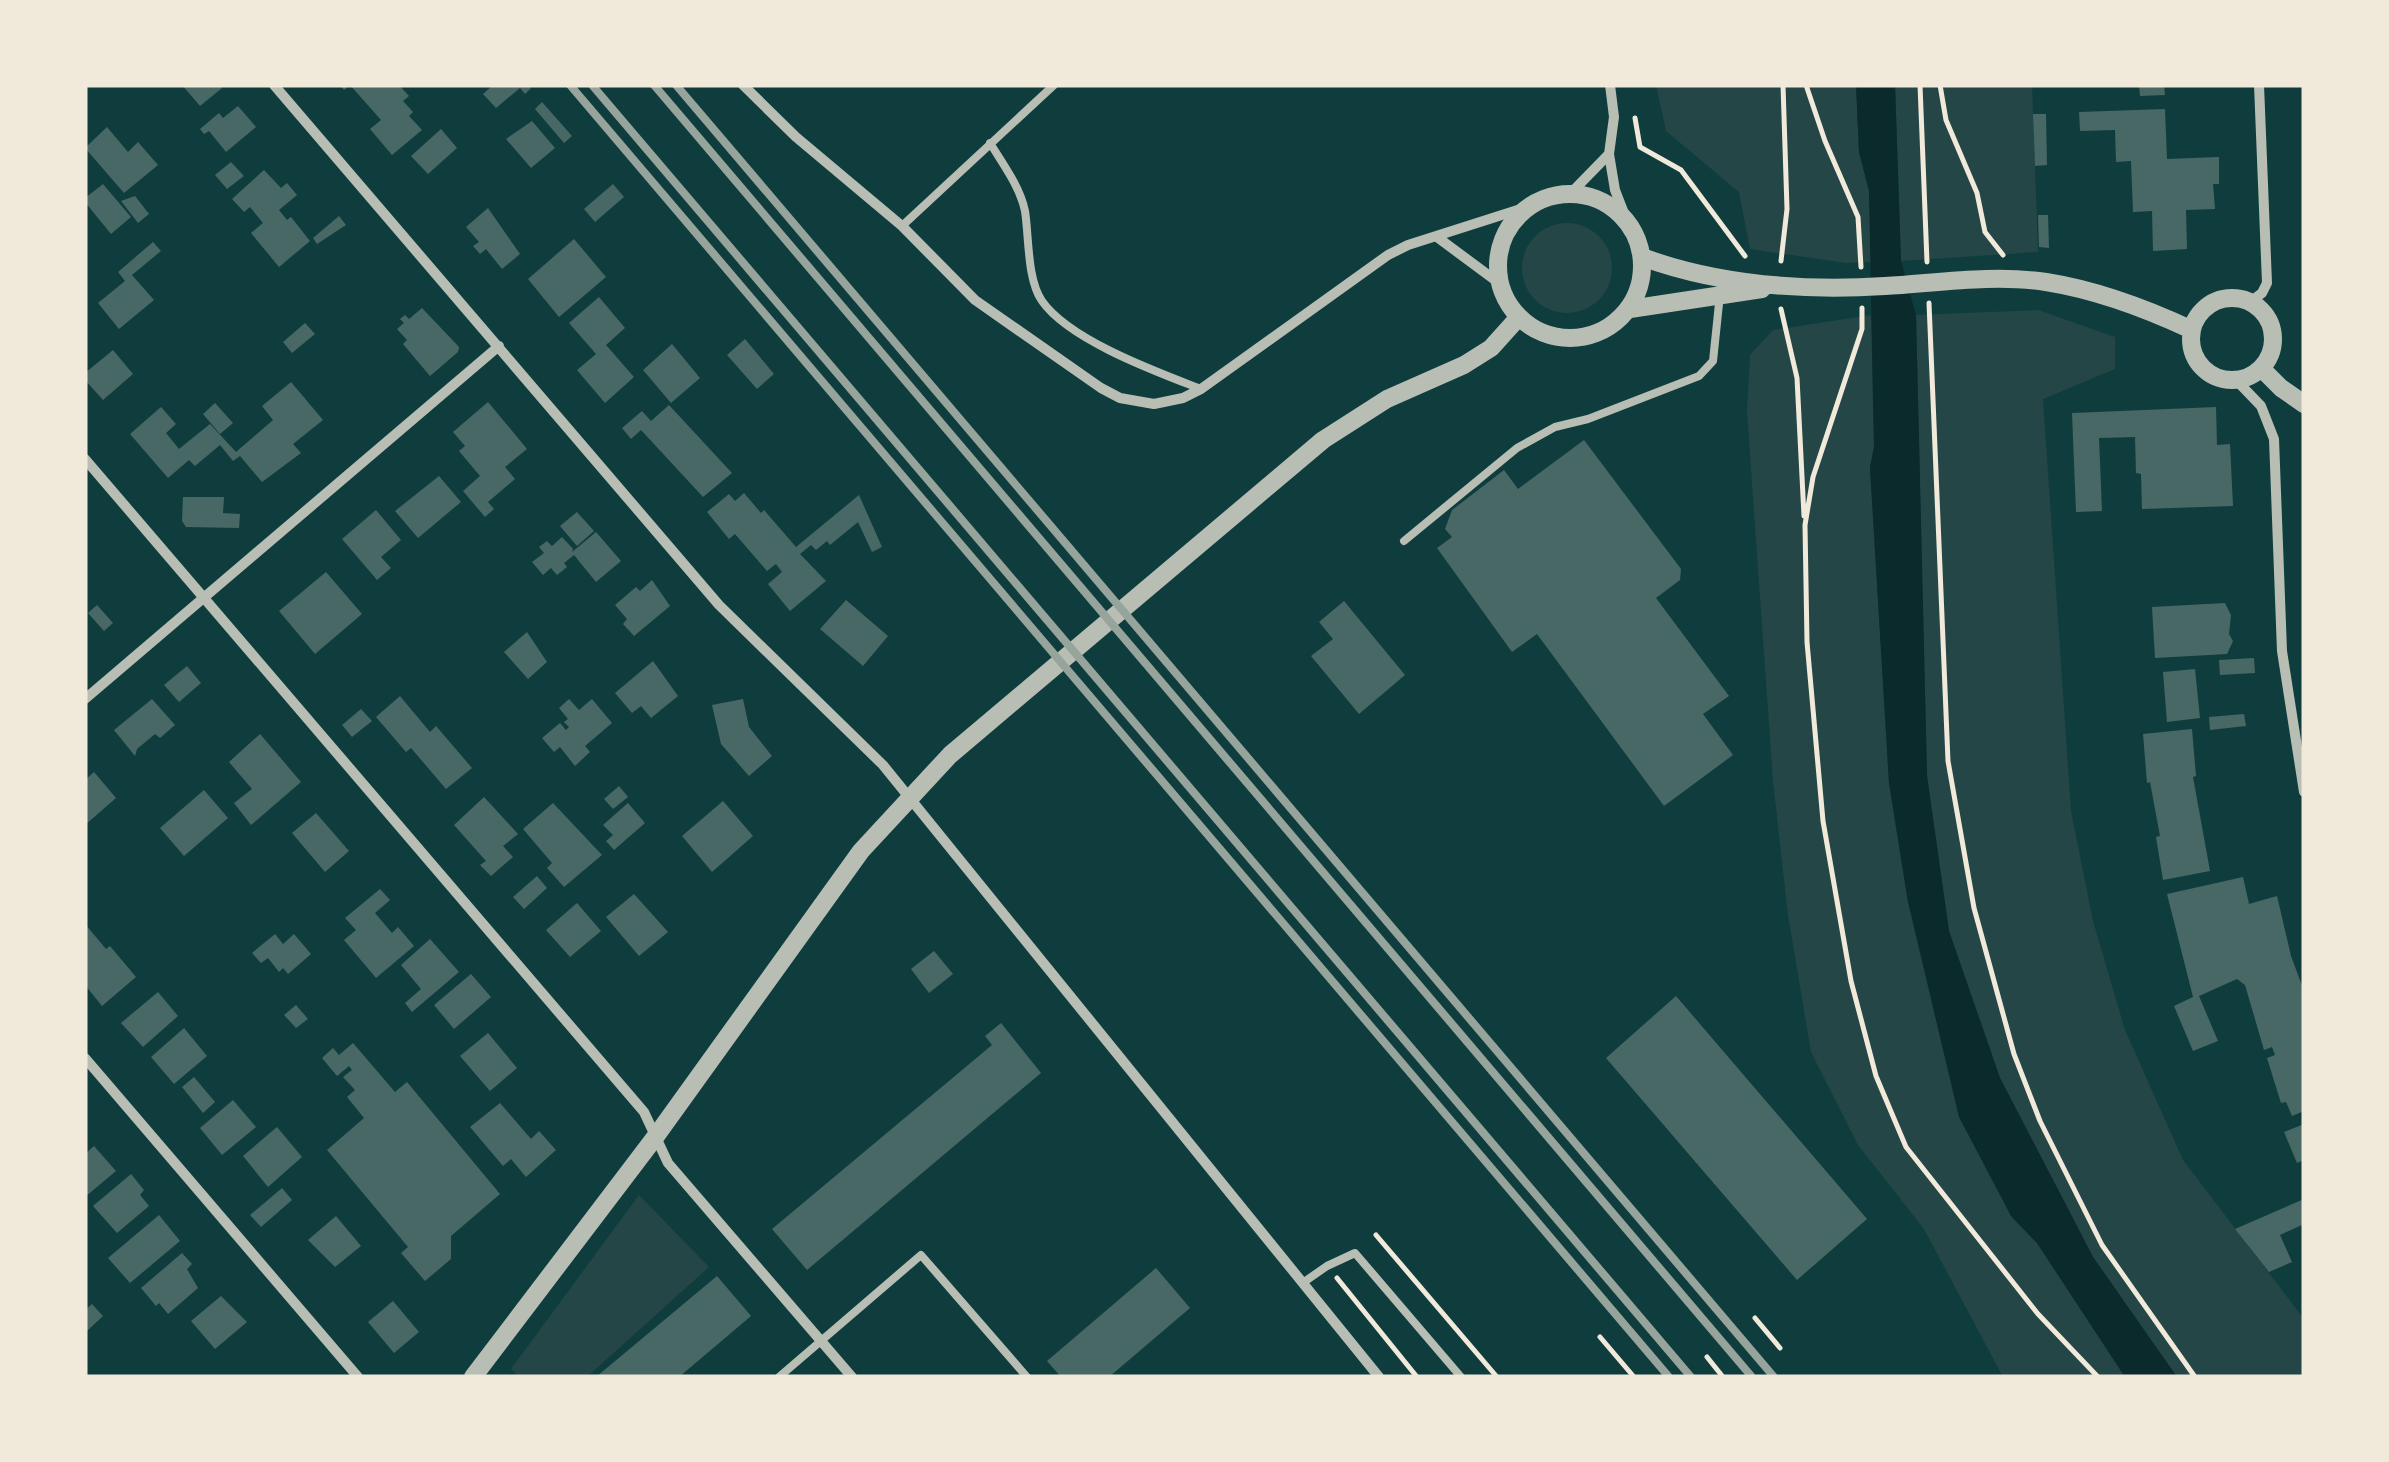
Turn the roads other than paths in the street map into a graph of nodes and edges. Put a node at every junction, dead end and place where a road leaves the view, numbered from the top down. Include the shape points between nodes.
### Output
1 (274, 85) edge
2 (743, 85) edge
3 (1054, 85) edge
4 (1610, 85) edge
5 (2259, 85) edge
6 (990, 143) junction
7 (1609, 154) junction
8 (1570, 194) junction
9 (1528, 208) junction
10 (1626, 221) junction
11 (902, 226) junction
12 (1437, 237) junction
13 (1642, 257) junction
14 (1499, 283) junction
15 (1782, 286) junction
16 (1720, 294) junction
17 (2250, 302) junction
18 (1630, 309) junction
19 (1518, 318) junction
20 (2192, 330) junction
21 (499, 346) junction
22 (2262, 369) junction
23 (2236, 381) junction
24 (1201, 389) junction
25 (2304, 404) edge
26 (85, 459) edge
27 (1404, 541) dead end
28 (204, 599) junction
29 (85, 699) edge
30 (2304, 792) edge
31 (910, 798) junction
32 (85, 1058) edge
33 (656, 1136) junction
34 (1304, 1282) junction
35 (821, 1340) junction
36 (358, 1377) edge
37 (473, 1377) edge
38 (779, 1377) edge
39 (852, 1377) edge
40 (1027, 1377) edge
41 (1379, 1377) edge
42 (1461, 1377) edge

1 - 21 street
2 - 11 street
3 - 6 lane
4 - 7 street
5 - 17 street via 2267,283
6 - 11 lane
6 - 24 lane via 1024,207 1040,300 1130,362
7 - 8 street
7 - 10 street
8 - 9 street
8 - 10 street via 1602,202
9 - 12 street
9 - 14 street via 1500,244
10 - 13 street
11 - 24 street via 974,300 1101,388 1154,404
12 - 14 street
12 - 24 street via 1388,255
13 - 15 street
13 - 18 street
14 - 19 street
15 - 16 street
15 - 20 street via 2024,280 2096,292
16 - 18 street
16 - 27 lane via 1713,360 1699,376 1588,420 1555,426
17 - 20 street via 2214,302
17 - 22 street via 2274,332
18 - 19 street via 1600,332 1579,338 1557,338
19 - 31 street via 1464,365 1386,399 1323,440 976,732
20 - 23 street via 2201,367
21 - 28 street
21 - 31 street via 720,605
22 - 23 street
22 - 25 street
23 - 30 street via 2261,406 2274,439 2282,651
26 - 28 street
28 - 29 street
28 - 33 street via 644,1112
31 - 33 street via 862,850
31 - 34 street
32 - 36 street
33 - 35 street via 668,1163
33 - 37 street
34 - 41 street
34 - 42 lane via 1355,1252
35 - 38 lane
35 - 39 street
35 - 40 lane via 921,1256

